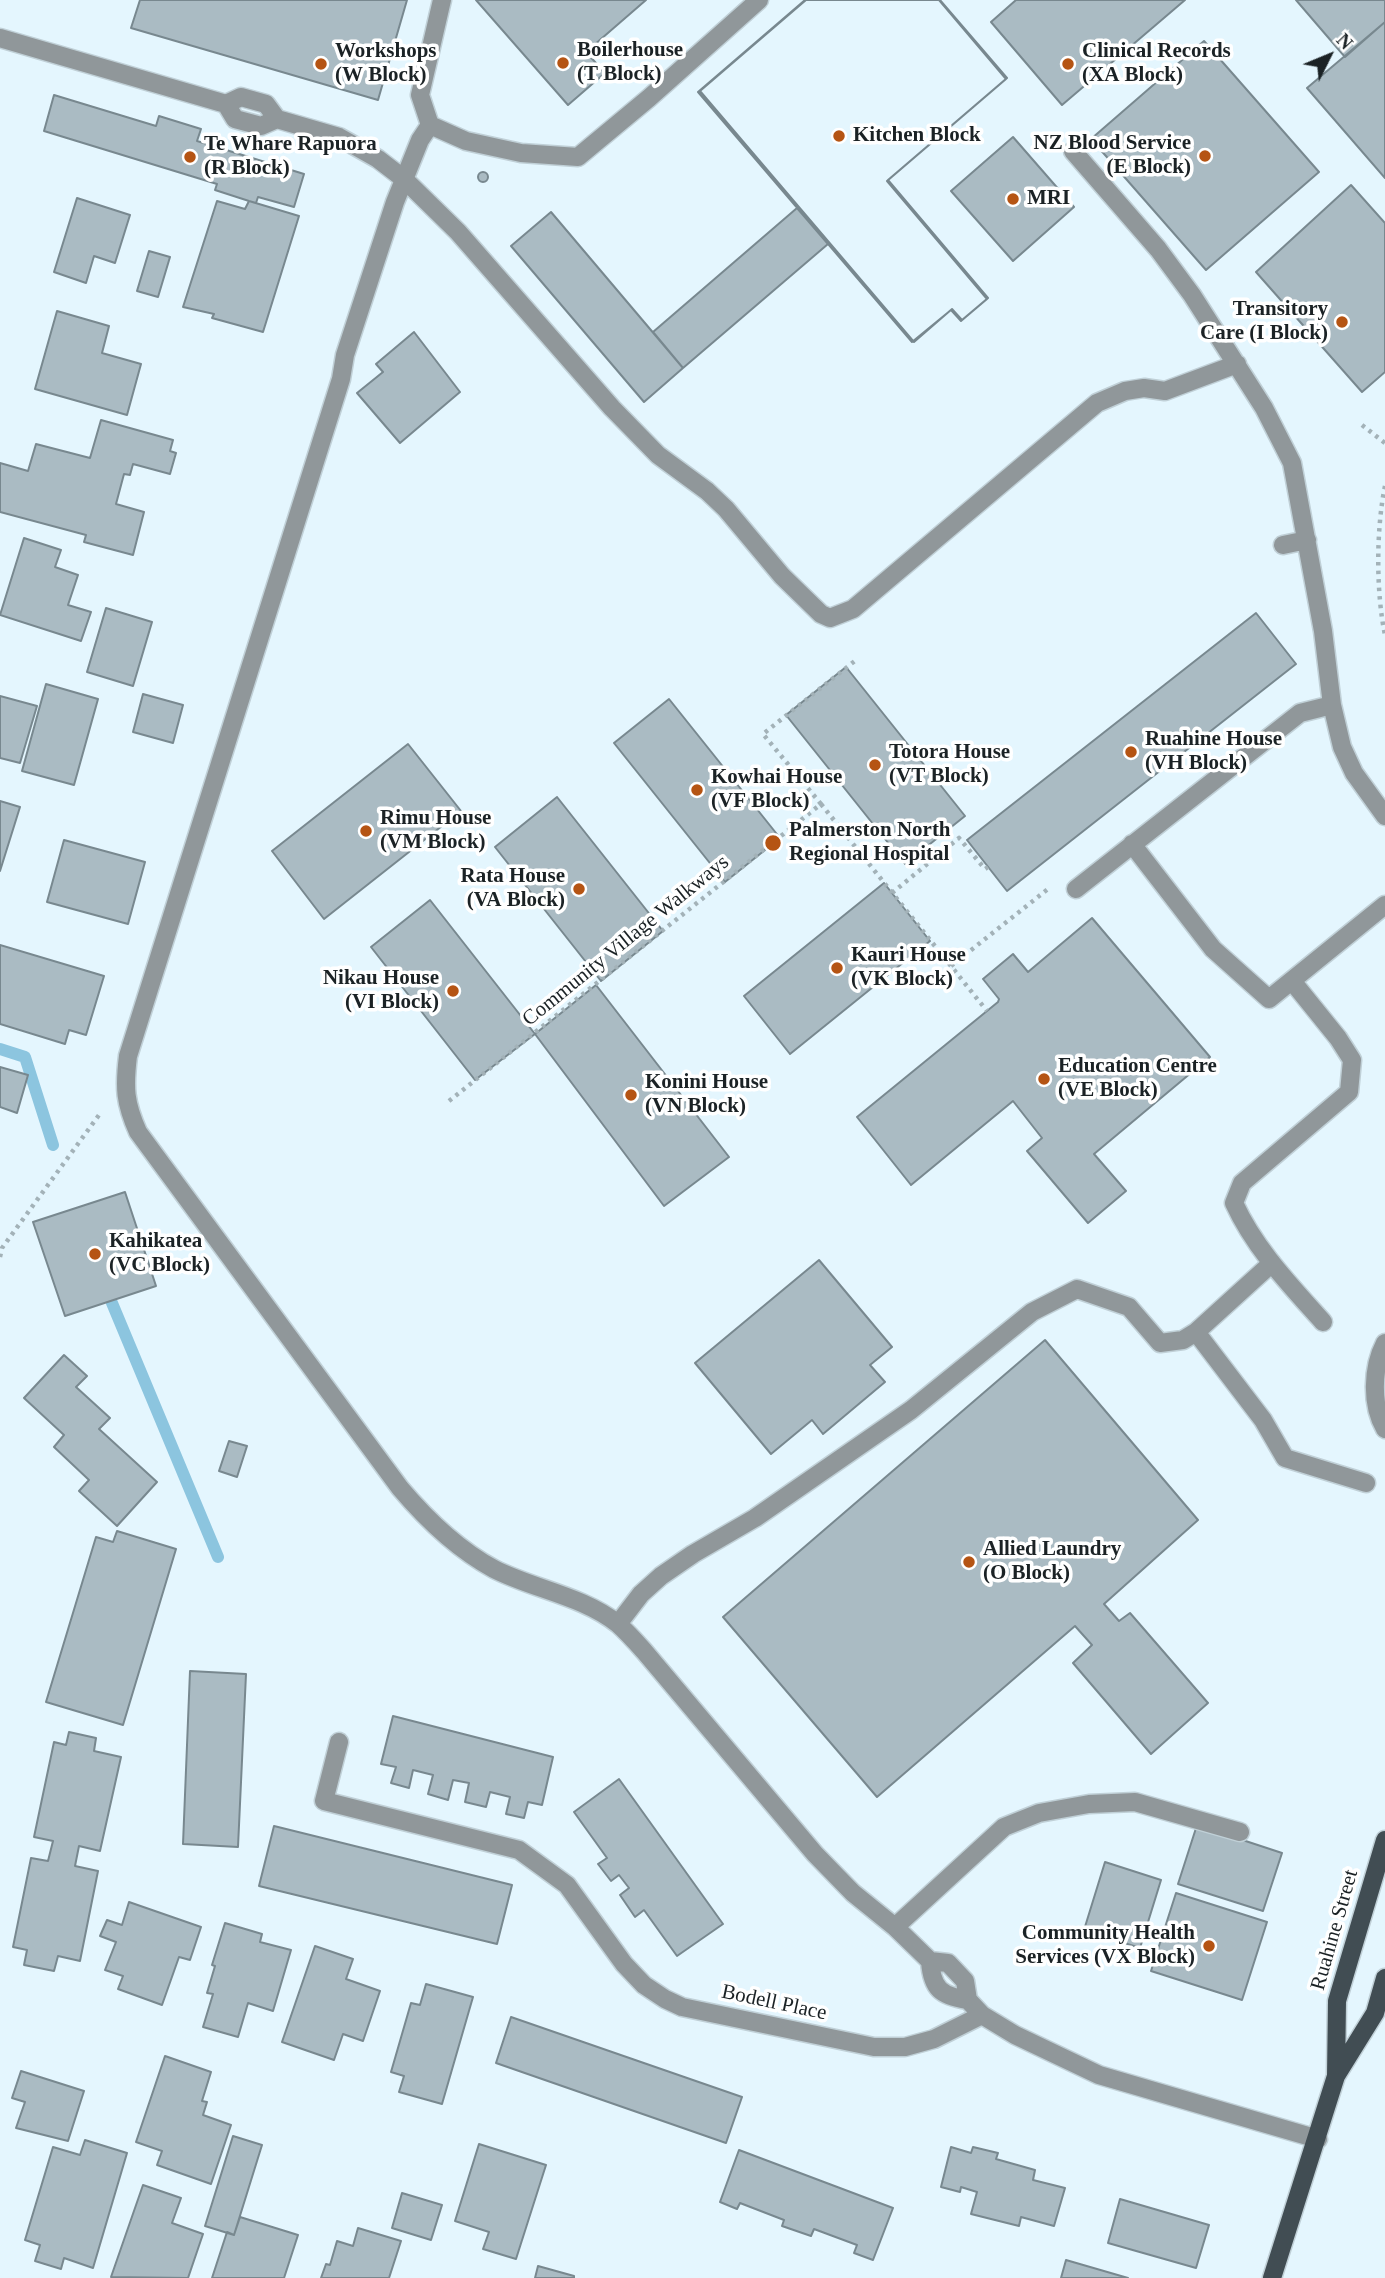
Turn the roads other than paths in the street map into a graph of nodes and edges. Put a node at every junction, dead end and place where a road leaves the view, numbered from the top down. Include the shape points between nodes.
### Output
1 (442, 0) edge
2 (759, 0) edge
3 (0, 38) edge
4 (430, 125) junction
5 (1073, 151) dead end
6 (404, 179) junction
7 (1237, 364) junction
8 (1307, 540) junction
9 (1283, 545) dead end
10 (1332, 705) junction
11 (1385, 816) edge
12 (1132, 844) junction
13 (1076, 889) road end
14 (1385, 905) edge
15 (1292, 981) junction
16 (1272, 1263) junction
17 (1323, 1322) dead end
18 (1196, 1332) junction
19 (1385, 1343) edge
20 (1385, 1429) edge
21 (1366, 1483) dead end
22 (618, 1624) junction
23 (339, 1742) dead end
24 (1240, 1832) dead end
25 (1385, 1840) edge
26 (895, 1927) junction
27 (1385, 1978) edge
28 (982, 2015) junction
29 (1336, 2076) junction
30 (1318, 2139) junction
31 (1272, 2278) edge

1 - 4 street via 420,95
2 - 4 street via 578,157 521,153 466,141
3 - 6 street via 226,104 235,119 261,126 277,119 339,137
4 - 6 street
5 - 7 street via 1158,248
6 - 7 street via 458,232 612,408 658,455 726,509 782,576 830,618 853,609 1097,403 1125,391 1165,391
6 - 22 street via 128,1056 127,1108 146,1143 427,1519 494,1569 593,1609
7 - 8 street via 1292,463
8 - 9 street
8 - 10 street
10 - 11 street via 1354,773
10 - 12 street via 1300,713
12 - 13 street
12 - 15 street via 1213,949 1269,999
14 - 15 street
15 - 16 street via 1352,1060 1349,1092 1242,1183 1234,1203 1244,1226
16 - 17 street
16 - 18 street
18 - 21 street via 1263,1420 1285,1458
18 - 22 street via 1183,1340 1160,1343 1129,1307 1077,1289 1032,1312 892,1423 755,1518 661,1576
19 - 20 street via 1374,1381 1379,1419
22 - 26 street via 815,1854
23 - 28 street, Bodell Place via 324,1801 519,1850 567,1885 644,1985 682,2007 884,2047 934,2039
24 - 26 street via 1136,1802 1040,1813 1004,1827
25 - 29 main road, Ruahine Street via 1337,2001
26 - 28 street via 930,1961 931,1979 948,1997 968,2000
27 - 29 main road, Ruahine Street via 1375,2013
28 - 30 street via 1099,2075
29 - 30 main road, Ruahine Street
30 - 31 main road, Ruahine Street

